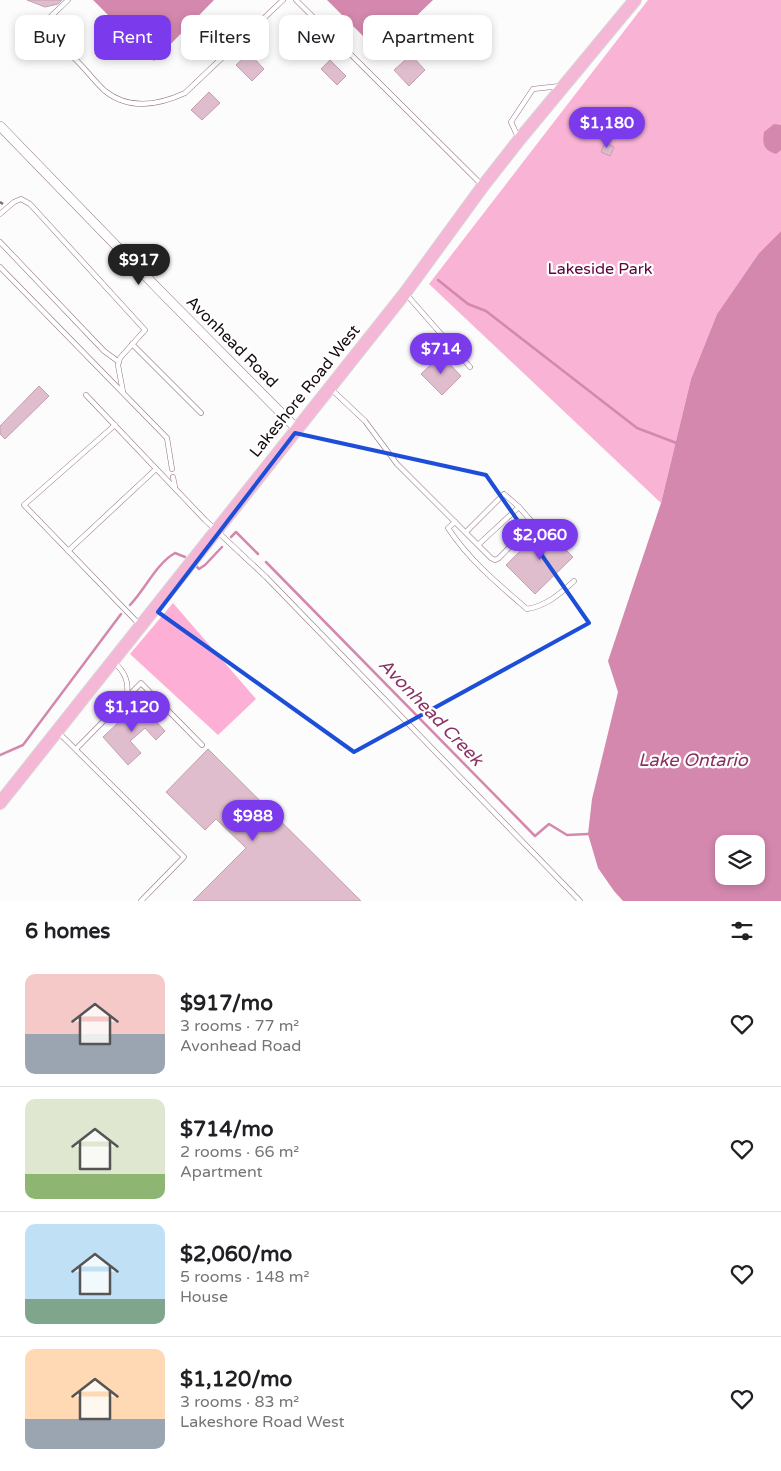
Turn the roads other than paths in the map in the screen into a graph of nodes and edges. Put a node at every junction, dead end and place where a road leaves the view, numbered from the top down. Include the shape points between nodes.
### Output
1 (68, 0) edge
2 (282, 0) edge
3 (296, 0) edge
4 (635, 0) edge
5 (564, 85) junction
6 (0, 126) edge
7 (519, 140) junction
8 (483, 186) junction
9 (0, 214) edge
10 (0, 242) edge
11 (0, 266) edge
12 (405, 293) junction
13 (132, 344) junction
14 (119, 362) junction
15 (470, 366) dead end
16 (329, 387) junction
17 (123, 392) junction
18 (86, 395) dead end
19 (201, 413) dead end
20 (115, 425) junction
21 (296, 428) junction
22 (156, 469) junction
23 (172, 469) dead end
24 (173, 477) dead end
25 (175, 489) junction
26 (518, 507) junction
27 (455, 522) junction
28 (216, 529) junction
29 (466, 532) junction
30 (479, 544) junction
31 (68, 551) junction
32 (574, 581) dead end
33 (140, 625) junction
34 (112, 661) junction
35 (127, 697) junction
36 (57, 731) junction
37 (202, 745) dead end
38 (76, 749) junction
39 (0, 803) edge
40 (141, 901) edge
41 (580, 901) edge

1 - 2 lane via 45,22 53,36 106,92 124,101 145,105 166,102 185,93
3 - 8 lane
4 - 5 main road, Lakeshore Road West
5 - 7 main road, Lakeshore Road West
5 - 7 lane via 533,89 511,122
6 - 21 street, Avonhead Road
7 - 8 main road, Lakeshore Road West
8 - 12 main road, Lakeshore Road West
9 - 13 lane via 21,199 30,204 145,330
10 - 14 lane via 104,351
11 - 17 lane
12 - 15 lane
12 - 16 main road, Lakeshore Road West
13 - 14 lane
13 - 19 lane
14 - 17 lane
16 - 21 main road, Lakeshore Road West
16 - 27 lane via 366,421 397,464
17 - 23 lane via 167,438
18 - 20 lane
20 - 22 lane
20 - 31 lane via 24,505
21 - 28 main road, Lakeshore Road West
22 - 25 lane
22 - 31 lane
24 - 25 lane
25 - 28 lane
26 - 29 lane via 504,494
26 - 30 lane
26 - 30 lane via 534,524 499,558 492,558
27 - 29 lane
27 - 32 lane via 448,528 458,543 527,609 549,602
28 - 33 main road, Lakeshore Road West
28 - 41 lane
29 - 30 lane
31 - 33 lane
33 - 34 main road, Lakeshore Road West
34 - 35 lane via 125,674
34 - 36 main road, Lakeshore Road West
35 - 37 lane via 141,683
35 - 38 lane
36 - 38 lane
36 - 39 main road, Lakeshore Road West
38 - 40 lane via 184,857

